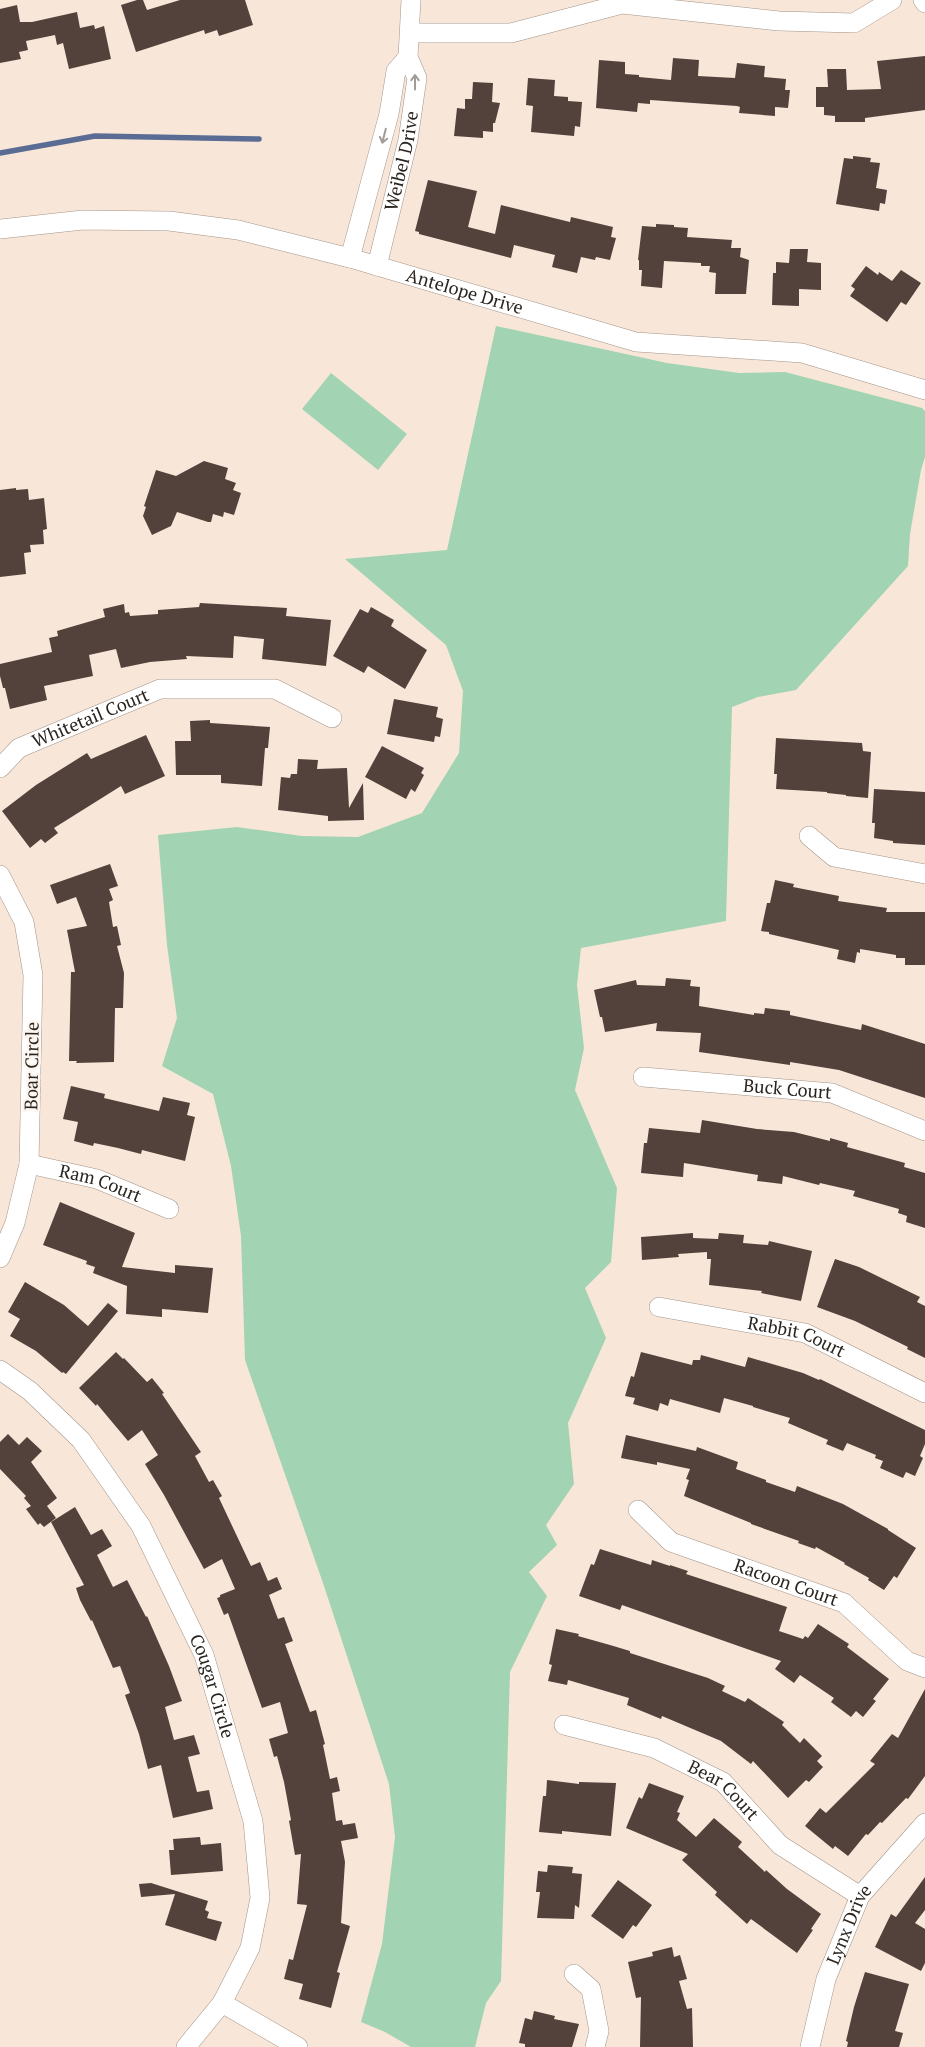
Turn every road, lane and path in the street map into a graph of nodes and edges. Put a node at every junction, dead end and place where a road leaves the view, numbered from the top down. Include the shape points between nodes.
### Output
1 (411, 0) edge
2 (892, 0) edge
3 (411, 33) junction
4 (408, 57) junction
5 (0, 229) edge
6 (350, 258) junction
7 (377, 266) junction
8 (925, 390) edge
9 (332, 718) dead end
10 (0, 768) edge
11 (809, 836) dead end
12 (925, 874) edge
13 (0, 875) edge
14 (643, 1077) dead end
15 (925, 1132) edge
16 (30, 1164) junction
17 (169, 1209) dead end
18 (0, 1258) edge
19 (659, 1308) dead end
20 (0, 1370) edge
21 (925, 1392) edge
22 (638, 1510) dead end
23 (925, 1668) edge
24 (564, 1726) dead end
25 (925, 1823) edge
26 (860, 1896) junction
27 (574, 1974) dead end
28 (222, 2003) junction
29 (186, 2047) edge
30 (298, 2047) edge
31 (595, 2047) edge
32 (810, 2047) edge

1 - 3 street, Weibel Drive
2 - 3 street via 854,23 779,21 622,4 511,33
3 - 4 street, Weibel Drive
4 -> 6 street, Weibel Drive via 396,71 383,140
7 -> 4 street, Weibel Drive via 408,140 417,78
5 - 6 street, Antelope Drive via 83,220 169,221 238,230
6 - 7 street, Antelope Drive
7 - 8 street, Antelope Drive via 636,342 802,353
9 - 10 street, Whitetail Court via 275,689 160,689 19,748
11 - 12 street via 834,857
13 - 16 street, Boar Circle via 24,922 34,975
14 - 15 street, Buck Court via 832,1093
16 - 17 street, Ram Court via 97,1179
16 - 18 street, Boar Circle via 15,1223
19 - 21 street, Rabbit Court via 805,1333
20 - 28 street, Cougar Circle via 30,1391 81,1440 142,1526 204,1655 253,1821 260,1898 250,1948
22 - 23 street, Racoon Court via 671,1542 844,1603 908,1661
24 - 26 street, Bear Court via 654,1748 723,1782 780,1845
25 - 26 street, Lynx Drive
26 - 32 street, Lynx Drive via 826,1979
27 - 31 street via 591,1989 599,2031
28 - 29 street, Cougar Circle
28 - 30 street

